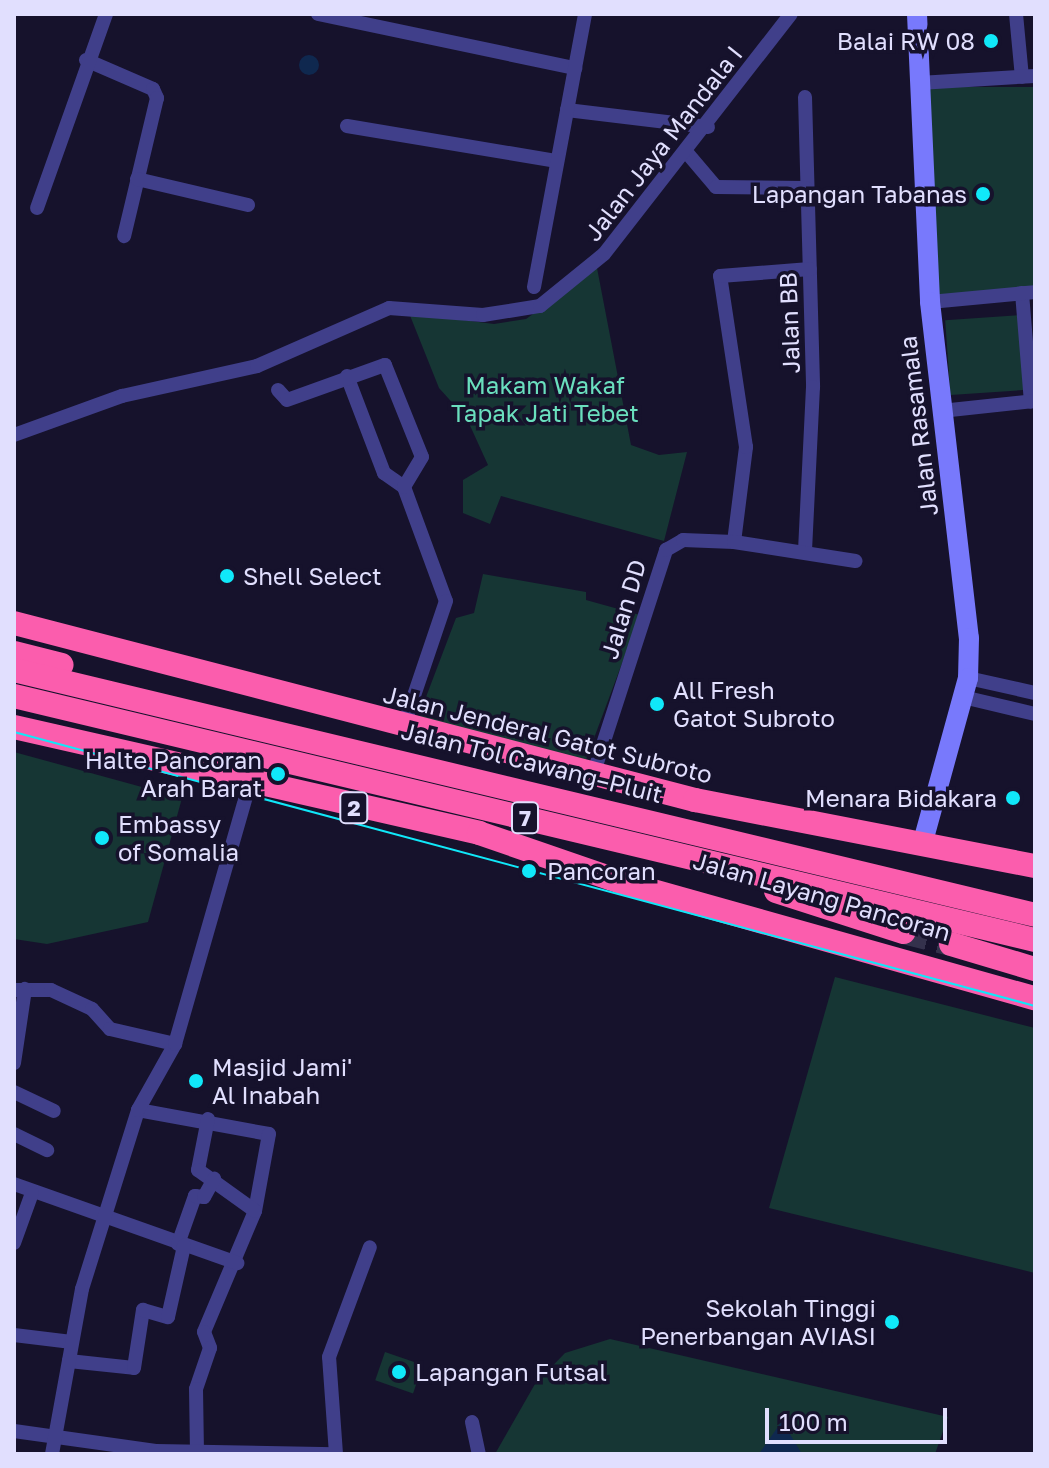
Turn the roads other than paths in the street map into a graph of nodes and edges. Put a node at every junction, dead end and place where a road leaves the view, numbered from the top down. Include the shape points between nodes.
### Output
1 (106, 14) edge
2 (318, 14) edge
3 (585, 14) edge
4 (791, 14) edge
5 (917, 14) edge
6 (1016, 14) edge
7 (86, 60) junction
8 (575, 68) junction
9 (1029, 77) edge
10 (919, 83) junction
11 (805, 97) dead end
12 (567, 110) junction
13 (347, 126) dead end
14 (708, 127) junction
15 (688, 154) junction
16 (557, 161) junction
17 (137, 179) junction
18 (806, 188) junction
19 (248, 205) dead end
20 (37, 208) dead end
21 (124, 236) dead end
22 (810, 269) junction
23 (534, 287) dead end
24 (1029, 292) edge
25 (930, 302) junction
26 (347, 376) junction
27 (278, 390) dead end
28 (1033, 401) edge
29 (941, 411) junction
30 (14, 435) edge
31 (404, 487) junction
32 (734, 542) junction
33 (805, 548) junction
34 (856, 561) dead end
35 (14, 623) edge
36 (14, 653) edge
37 (14, 670) edge
38 (965, 687) junction
39 (1035, 693) edge
40 (14, 696) edge
41 (1035, 714) edge
42 (14, 727) edge
43 (403, 728) junction
44 (318, 738) junction
45 (593, 775) junction
46 (250, 783) junction
47 (917, 837) junction
48 (547, 852) junction
49 (684, 857) junction
50 (1032, 869) edge
51 (880, 873) junction
52 (1035, 897) edge
53 (1035, 915) edge
54 (904, 932) tunnel mouth
55 (1035, 940) edge
56 (951, 944) tunnel mouth
57 (1035, 969) edge
58 (1035, 986) edge
59 (20, 990) edge
60 (1035, 998) edge
61 (175, 1044) junction
62 (14, 1063) edge
63 (14, 1092) edge
64 (138, 1110) junction
65 (54, 1111) dead end
66 (208, 1119) junction
67 (14, 1134) edge
68 (47, 1150) dead end
69 (214, 1179) junction
70 (14, 1184) edge
71 (32, 1193) junction
72 (255, 1211) junction
73 (106, 1222) junction
74 (14, 1243) edge
75 (181, 1245) junction
76 (370, 1247) dead end
77 (237, 1263) junction
78 (14, 1335) edge
79 (72, 1342) junction
80 (69, 1361) junction
81 (472, 1422) dead end
82 (14, 1431) edge
83 (54, 1447) edge
84 (197, 1451) junction
85 (336, 1454) edge
86 (479, 1454) edge

1 - 7 street
2 - 8 street
3 - 8 street
4 - 14 street, Jalan Jaya Mandala I
5 - 10 street, Jalan Rasamala
6 - 9 street
7 - 17 street via 153,89 157,98
7 - 20 street
8 - 12 street
9 - 10 street
10 - 25 street, Jalan Rasamala
11 - 18 street, Jalan BB
12 - 14 street
12 - 16 street
13 - 16 street
14 - 15 street, Jalan Jaya Mandala I
15 - 18 street via 716,187
15 - 30 street, Jalan Jaya Mandala I via 604,254 540,306 483,315 389,308 257,366 122,396
16 - 23 street
17 - 19 street
17 - 21 street
18 - 22 street, Jalan BB
22 - 32 street via 720,276 746,447
22 - 33 street, Jalan BB via 813,441
24 - 25 street
24 - 28 street
25 - 29 street, Jalan Rasamala
26 - 27 street via 287,400
26 - 31 street via 384,473
26 - 31 street via 385,365 422,457
28 - 29 street
29 - 38 street, Jalan Rasamala
31 - 43 street via 446,613
32 - 33 street, Jalan DD
32 - 45 street, Jalan DD via 683,540 666,550
33 - 34 street, Jalan DD
35 - 43 highway, Jalan Jenderal Gatot Subroto
36 - 44 highway
37 - 44 highway, Jalan Tol Cawang–Pluit / 7
38 - 39 street
38 - 41 street
38 - 47 street, Jalan Rasamala
40 - 49 highway, 7
42 - 46 highway, 2
43 - 45 highway, Jalan Jenderal Gatot Subroto
44 - 51 highway, Jalan Tol Cawang–Pluit / 7
45 - 47 highway, Jalan Jenderal Gatot Subroto
46 - 48 highway, 2
46 - 61 street
47 - 50 highway, Jalan Jenderal Gatot Subroto
48 - 58 highway, Jalan Layang Pancoran / 2
48 - 60 highway, 2 via 621,882
49 - 54 highway
49 - 55 highway, 7
51 - 52 highway
51 - 53 highway, Jalan Tol Cawang–Pluit / 7
56 - 57 highway
59 - 61 street via 68,997 110,1029
59 - 62 street
61 - 64 street
63 - 65 street
64 - 66 street
64 - 73 street
66 - 69 street via 197,1168
66 - 72 street via 269,1134
67 - 68 street
69 - 72 street
69 - 75 street via 204,1197 195,1196
70 - 71 street
71 - 73 street
71 - 74 street
72 - 77 street
73 - 75 street
73 - 79 street
75 - 77 street
75 - 80 street via 168,1317 143,1310 134,1368
76 - 85 street via 329,1357
77 - 84 street via 204,1332 210,1348 196,1389
78 - 79 street
79 - 80 street
80 - 83 street
81 - 86 street
82 - 83 street
83 - 84 street
84 - 85 street

